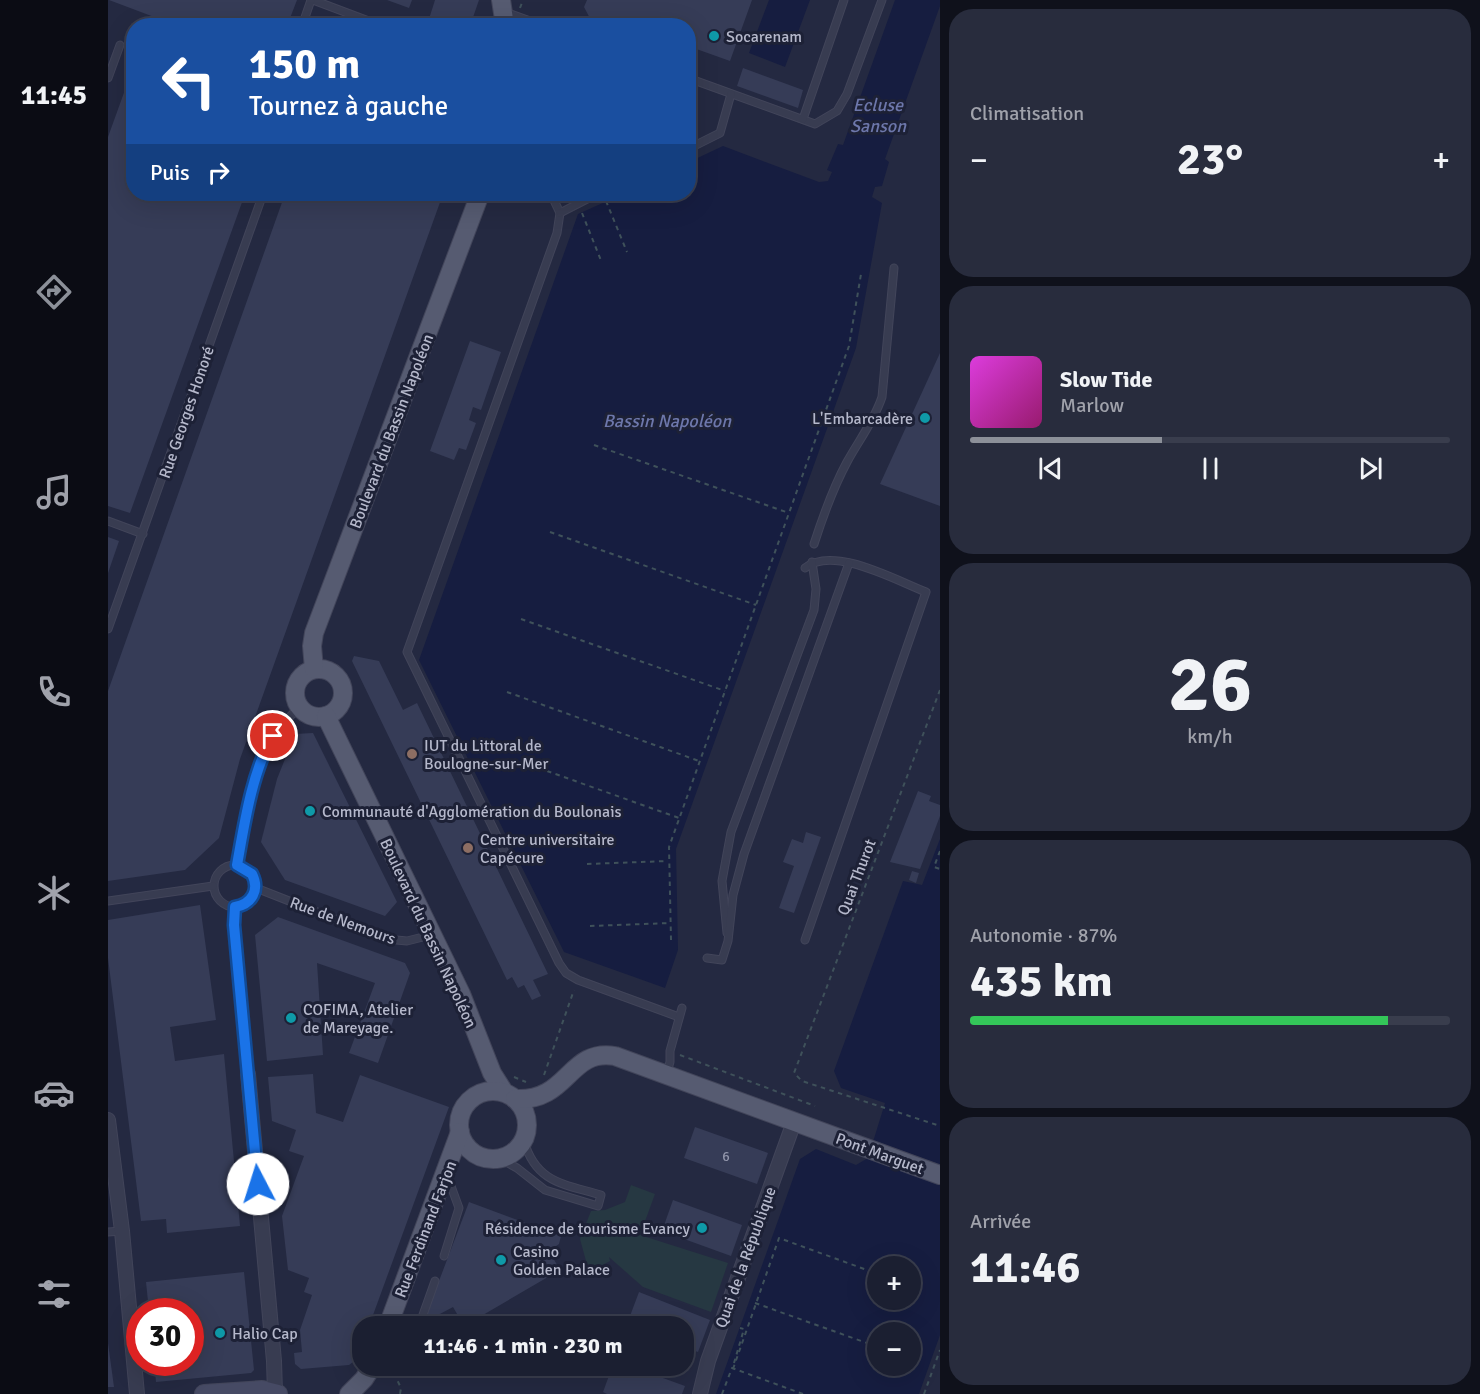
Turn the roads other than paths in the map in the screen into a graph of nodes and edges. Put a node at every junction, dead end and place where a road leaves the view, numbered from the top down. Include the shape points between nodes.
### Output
1 (312, 0) edge
2 (844, 0) edge
3 (882, 0) edge
4 (503, 12) edge
5 (305, 18) edge
6 (360, 18) edge
7 (521, 18) edge
8 (120, 45) dead end
9 (108, 78) edge
10 (696, 81) edge
11 (731, 94) junction
12 (802, 119) junction
13 (696, 145) edge
14 (261, 201) edge
15 (477, 201) edge
16 (554, 201) edge
17 (583, 201) edge
18 (560, 213) junction
19 (894, 268) dead end
20 (108, 521) edge
21 (143, 534) junction
22 (814, 544) dead end
23 (812, 562) junction
24 (849, 563) junction
25 (805, 568) dead end
26 (108, 629) edge
27 (314, 669) junction
28 (299, 707) junction
29 (326, 716) junction
30 (237, 865) junction
31 (213, 886) junction
32 (255, 888) junction
33 (108, 901) edge
34 (235, 907) junction
35 (432, 935) junction
36 (805, 940) dead end
37 (728, 941) junction
38 (707, 958) dead end
39 (682, 1008) dead end
40 (679, 1017) junction
41 (484, 1052) junction
42 (248, 1074) joint
43 (666, 1075) junction
44 (510, 1095) junction
45 (468, 1102) junction
46 (108, 1120) edge
47 (794, 1122) junction
48 (460, 1132) junction
49 (524, 1141) junction
50 (499, 1158) junction
51 (446, 1172) junction
52 (940, 1175) edge
53 (552, 1180) junction
54 (549, 1191) junction
55 (115, 1231) edge
56 (444, 1256) dead end
57 (435, 1281) dead end
58 (392, 1316) edge
59 (423, 1316) edge
60 (366, 1376) edge
61 (277, 1393) edge
62 (136, 1394) edge
63 (204, 1394) edge
64 (349, 1394) edge
65 (700, 1394) edge

1 - 5 lane
1 - 6 lane
2 - 12 lane
3 - 12 lane via 837,111 815,124
4 - 7 lane
8 - 9 lane
10 - 11 lane
11 - 12 lane
11 - 13 lane via 720,134
14 - 21 lane, Rue Georges Honoré
15 - 27 main road, Boulevard du Bassin Napoléon via 314,633
16 - 18 lane
17 - 18 lane
18 - 40 lane via 557,233 407,652 566,973
19 - 22 lane via 882,397 876,415 847,463
20 - 21 lane
21 - 26 lane, Rue Georges Honoré
23 - 24 lane via 840,559
23 - 25 lane
23 - 37 lane via 814,610 731,832 722,881
24 - 36 lane via 926,592
24 - 37 lane via 744,854 733,895
27 - 28 main road via 297,683
27 - 29 main road via 334,674 342,688 339,707
28 - 29 main road via 311,716
28 - 30 lane via 276,732 265,753
29 - 35 main road, Boulevard du Bassin Napoléon
30 - 31 lane via 220,870
30 - 32 lane via 252,874
31 - 33 lane
31 - 34 lane via 219,899
32 - 34 lane via 249,901
32 - 35 lane, Rue de Nemours via 386,939 406,941
34 - 42 lane via 234,940
35 - 41 main road, Boulevard du Bassin Napoléon via 470,1013
37 - 38 lane via 722,960
39 - 40 lane
40 - 43 lane
41 - 44 main road, Boulevard du Bassin Napoléon via 492,1073
41 - 45 main road
42 - 61 street
43 - 44 main road via 615,1056 598,1055 582,1062 563,1082 540,1097
43 - 47 main road
44 - 45 main road via 485,1092
44 - 49 main road via 527,1116
45 - 48 main road via 460,1116
46 - 55 street
47 - 52 main road, Pont Marguet
47 - 65 street, Quai de la République via 708,1361
48 - 50 main road via 474,1153 488,1159
48 - 51 main road, Rue Ferdinand Farjon
49 - 50 main road via 512,1154
49 - 53 lane via 534,1166
50 - 54 lane
51 - 56 lane via 459,1208
51 - 58 main road, Rue Ferdinand Farjon
53 - 54 lane
53 - 54 lane via 601,1195 598,1206
55 - 62 street
57 - 59 lane
60 - 64 main road
61 - 63 main road via 261,1390

